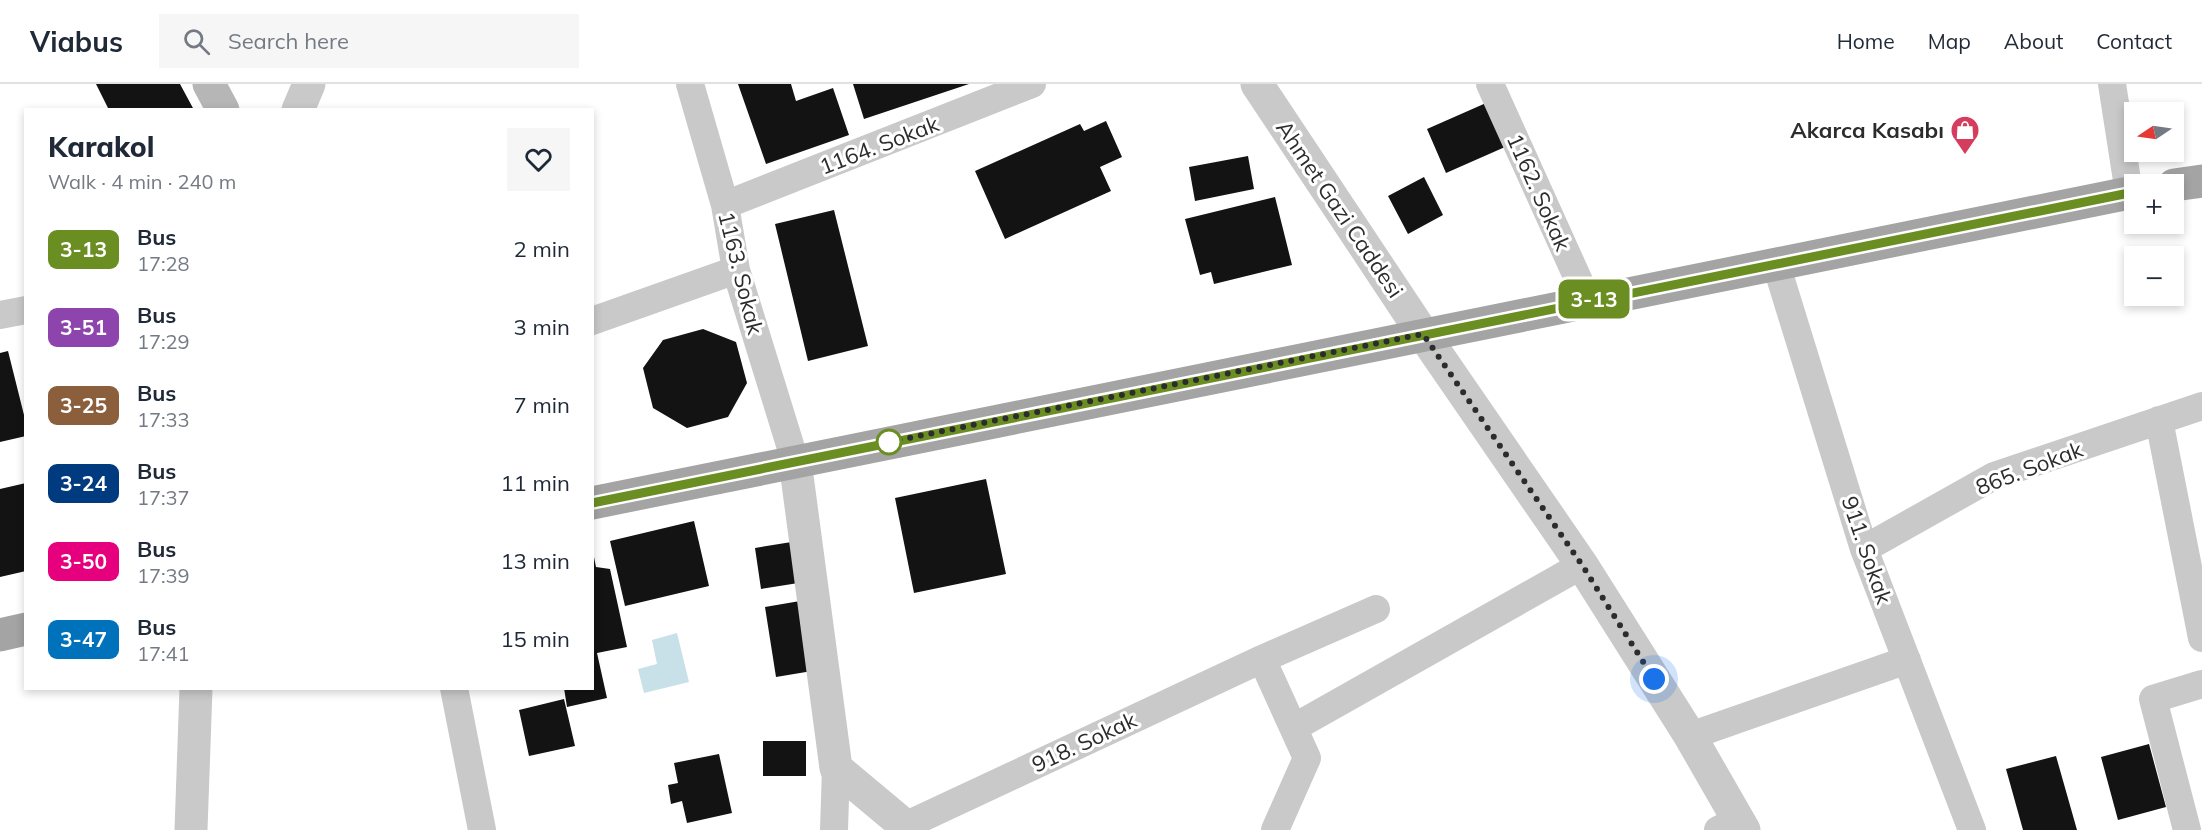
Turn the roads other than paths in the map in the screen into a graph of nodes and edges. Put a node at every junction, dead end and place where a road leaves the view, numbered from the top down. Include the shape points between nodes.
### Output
1 (209, 84) edge
2 (309, 84) edge
3 (690, 84) edge
4 (1032, 84) edge
5 (1257, 84) edge
6 (1490, 84) edge
7 (2112, 84) edge
8 (1000, 90) edge
9 (222, 108) edge
10 (299, 108) edge
11 (2129, 174) edge
12 (2202, 181) edge
13 (2184, 184) edge
14 (2124, 195) edge
15 (724, 205) junction
16 (1776, 264) junction
17 (736, 270) junction
18 (1588, 301) junction
19 (594, 320) edge
20 (1423, 334) junction
21 (2202, 406) edge
22 (2159, 420) junction
23 (795, 461) junction
24 (594, 503) edge
25 (1864, 549) junction
26 (1582, 565) junction
27 (1376, 609) dead end
28 (24, 629) edge
29 (0, 635) edge
30 (2202, 638) edge
31 (1262, 659) junction
32 (1907, 660) junction
33 (2202, 684) edge
34 (196, 690) edge
35 (454, 690) edge
36 (1295, 727) junction
37 (1690, 736) junction
38 (836, 768) junction
39 (1733, 826) edge
40 (909, 828) edge
41 (191, 830) edge
42 (482, 830) edge
43 (834, 830) edge
44 (1275, 830) edge
45 (1971, 830) edge
46 (2187, 830) edge

1 - 9 main road
2 - 10 street
3 - 15 street, 1163. Sokak
4 - 8 street, 1164. Sokak
5 - 20 street, Ahmet Gazi Caddesi
6 - 18 street, 1162. Sokak
7 - 11 street
8 - 15 street, 1164. Sokak
12 - 13 main road
14 - 16 main road
15 - 17 street, 1163. Sokak
16 - 18 main road
16 - 25 street, 911. Sokak
17 - 19 street
17 - 23 street, 1163. Sokak
18 - 20 main road
20 - 23 main road
20 - 26 street, Ahmet Gazi Caddesi
21 - 22 street, 865. Sokak
22 - 25 street, 865. Sokak via 1994,476
22 - 30 street
23 - 24 main road
23 - 38 street
25 - 32 street, 911. Sokak
26 - 36 street
26 - 37 street, Ahmet Gazi Caddesi
27 - 31 street, 918. Sokak
28 - 29 main road
31 - 36 street
31 - 40 street, 918. Sokak
32 - 37 street
32 - 45 street, 911. Sokak
33 - 46 street via 2152,699
34 - 41 street
35 - 42 street
36 - 44 street via 1307,758
37 - 39 street, Ahmet Gazi Caddesi
38 - 40 street
38 - 43 street

